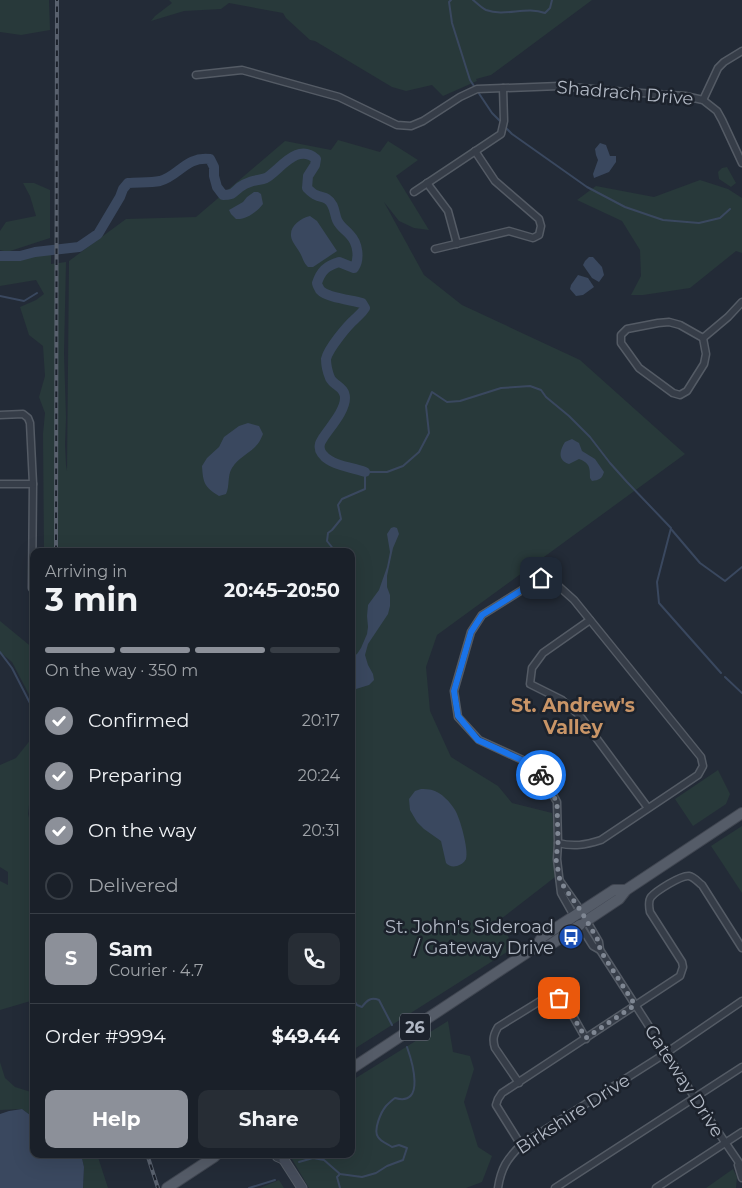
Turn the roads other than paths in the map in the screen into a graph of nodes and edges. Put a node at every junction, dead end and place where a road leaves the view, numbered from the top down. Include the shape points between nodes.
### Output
1 (742, 50) edge
2 (196, 75) dead end
3 (504, 88) junction
4 (703, 100) junction
5 (475, 151) junction
6 (739, 151) edge
7 (742, 163) edge
8 (428, 182) junction
9 (414, 192) dead end
10 (457, 244) junction
11 (435, 249) dead end
12 (742, 302) edge
13 (703, 338) junction
14 (0, 415) edge
15 (0, 484) edge
16 (33, 484) junction
17 (32, 548) edge
18 (590, 620) junction
19 (648, 808) junction
20 (742, 812) edge
21 (558, 843) junction
22 (580, 918) junction
23 (742, 948) edge
24 (742, 1001) edge
25 (635, 1005) junction
26 (586, 1038) junction
27 (666, 1054) junction
28 (355, 1066) edge
29 (742, 1067) edge
30 (519, 1083) junction
31 (695, 1098) junction
32 (742, 1132) edge
33 (725, 1143) junction
34 (521, 1145) junction
35 (211, 1158) edge
36 (285, 1158) edge
37 (737, 1161) junction
38 (742, 1167) edge
39 (742, 1178) edge
40 (167, 1188) edge
41 (302, 1188) edge
42 (498, 1188) edge
43 (555, 1188) edge
44 (656, 1188) edge

1 - 4 street via 718,68
2 - 3 street, Shadrach Drive via 242,70 339,97 397,125 411,126 477,89
3 - 4 street, Shadrach Drive via 560,86
3 - 5 street via 501,134
4 - 6 street, Shadrach Drive via 717,111
5 - 8 street
5 - 10 street via 495,181 539,219 541,226 539,235 533,238 509,231
6 - 7 street, Shadrach Drive
8 - 9 street
8 - 10 street via 448,212
10 - 11 street
12 - 13 street
13 - 13 street via 680,324 669,322 627,329 621,335 621,343 639,368 680,395 687,391 704,364
14 - 16 street via 23,414 28,418
15 - 16 street
16 - 17 street
18 - 19 street via 701,757 703,766 698,775
18 - 19 street via 543,653 532,668 530,684 562,700 580,716
18 - 21 street via 554,582 541,578 482,615 471,632 454,691 458,716 478,740 526,762 541,774 557,802
19 - 21 street via 601,840 585,845
20 - 22 main road, 26 via 626,890 614,890
21 - 22 street, Gateway Drive via 556,859 560,881
22 - 25 street, Gateway Drive via 593,946 600,950
22 - 28 main road, 26 via 547,947 537,946
23 - 25 street via 702,885 694,878 683,876 651,897 649,902 650,912 682,962 682,972
24 - 27 street, Birkshire Drive
25 - 26 street
25 - 27 street, Gateway Drive
26 - 30 street
26 - 30 street via 564,1002 551,996 498,1027 494,1033 495,1048
27 - 31 street, Gateway Drive
27 - 34 street, Birkshire Drive
29 - 31 street
30 - 34 street via 502,1093 496,1105
31 - 33 street, Gateway Drive
31 - 43 street
32 - 33 street
33 - 37 street, Gateway Drive
33 - 44 street
34 - 42 street, Birkshire Drive via 504,1166
35 - 40 main road
36 - 41 main road
37 - 38 street, Gateway Drive
37 - 39 street, Gateway Drive

